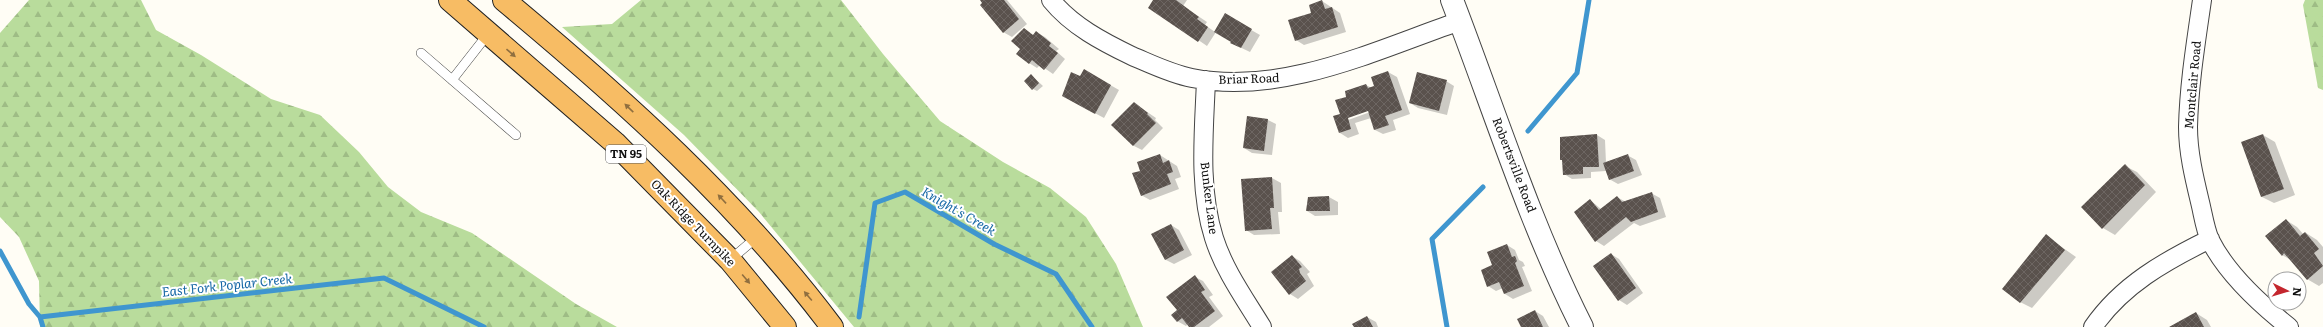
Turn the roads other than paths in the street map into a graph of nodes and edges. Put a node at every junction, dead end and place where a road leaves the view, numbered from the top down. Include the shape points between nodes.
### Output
1 (450, 0) edge
2 (504, 0) edge
3 (1051, 0) edge
4 (1452, 0) edge
5 (2202, 0) edge
6 (1460, 21) junction
7 (488, 34) junction
8 (421, 53) dead end
9 (452, 80) junction
10 (1206, 80) junction
11 (516, 135) dead end
12 (757, 237) junction
13 (2210, 239) junction
14 (730, 260) junction
15 (785, 327) edge
16 (832, 327) edge
17 (1262, 327) edge
18 (1582, 327) edge
19 (2093, 327) edge
20 (2289, 327) edge

1 - 7 highway, Oak Ridge Turnpike / TN 95
12 -> 2 highway, TN 95 via 688,164 614,93
3 - 10 street, Briar Road via 1065,16 1103,42 1158,67 1190,78
4 - 6 street, Robertsville Road
5 - 13 street, Montclair Road via 2191,80 2188,128 2192,166
6 - 10 street, Briar Road via 1319,70 1286,78
6 - 18 street, Robertsville Road via 1525,195 1561,285
7 - 9 lane
7 -> 14 highway, Oak Ridge Turnpike / TN 95 via 615,143
8 - 9 lane
9 - 11 lane
10 - 17 street, Bunker Lane via 1204,173 1210,223 1219,252
12 - 14 lane
16 -> 12 highway, TN 95
13 - 19 street via 2170,258 2132,285 2100,316
13 - 20 street, Montclair Road via 2228,266 2252,294
14 -> 15 highway, Oak Ridge Turnpike / TN 95

